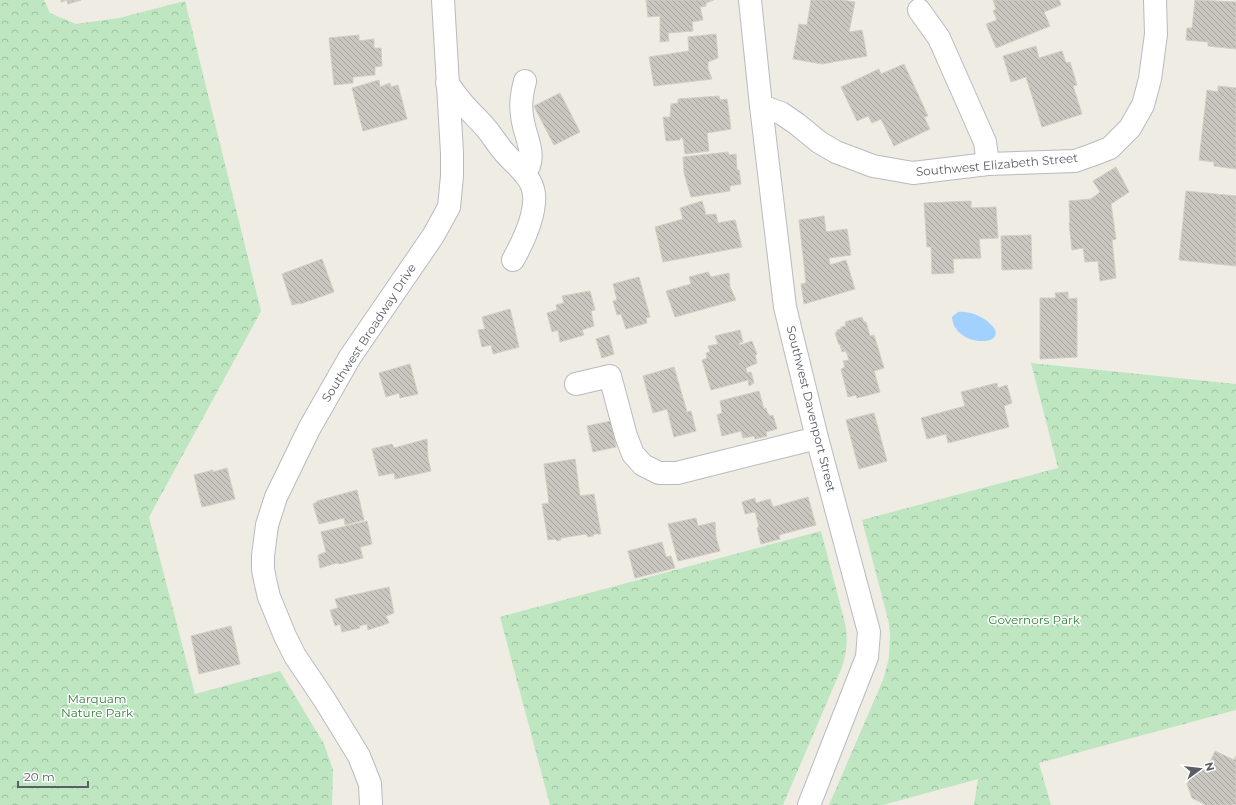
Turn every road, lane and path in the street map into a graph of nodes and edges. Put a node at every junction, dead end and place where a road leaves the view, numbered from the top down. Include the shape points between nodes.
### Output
1 (443, 0) edge
2 (750, 0) edge
3 (1154, 0) edge
4 (919, 10) dead end
5 (525, 81) dead end
6 (447, 83) junction
7 (761, 106) junction
8 (988, 164) junction
9 (523, 170) junction
10 (513, 260) dead end
11 (576, 384) dead end
12 (817, 438) junction
13 (371, 805) edge
14 (809, 805) edge

1 - 6 street, Southwest Broadway Drive
2 - 7 street, Southwest Davenport Street
3 - 8 street, Southwest Elizabeth Street via 1156,34 1150,79 1143,105 1130,128 1110,148 1075,161
4 - 8 street via 939,38 985,142
5 - 9 street via 521,94 522,115 531,155 528,166
6 - 9 street via 513,162
6 - 13 street, Southwest Broadway Drive via 452,176 449,207 433,236 350,357 309,429 276,497 263,556 266,586 285,636 295,656 360,756 370,784
7 - 8 street, Southwest Elizabeth Street via 781,113 836,152 873,166 913,173
7 - 12 street, Southwest Davenport Street via 785,307
9 - 10 street via 534,193 533,208 529,226
11 - 12 street via 610,376 633,454 643,465 659,473 677,473
12 - 14 street, Southwest Davenport Street via 869,632 867,657

